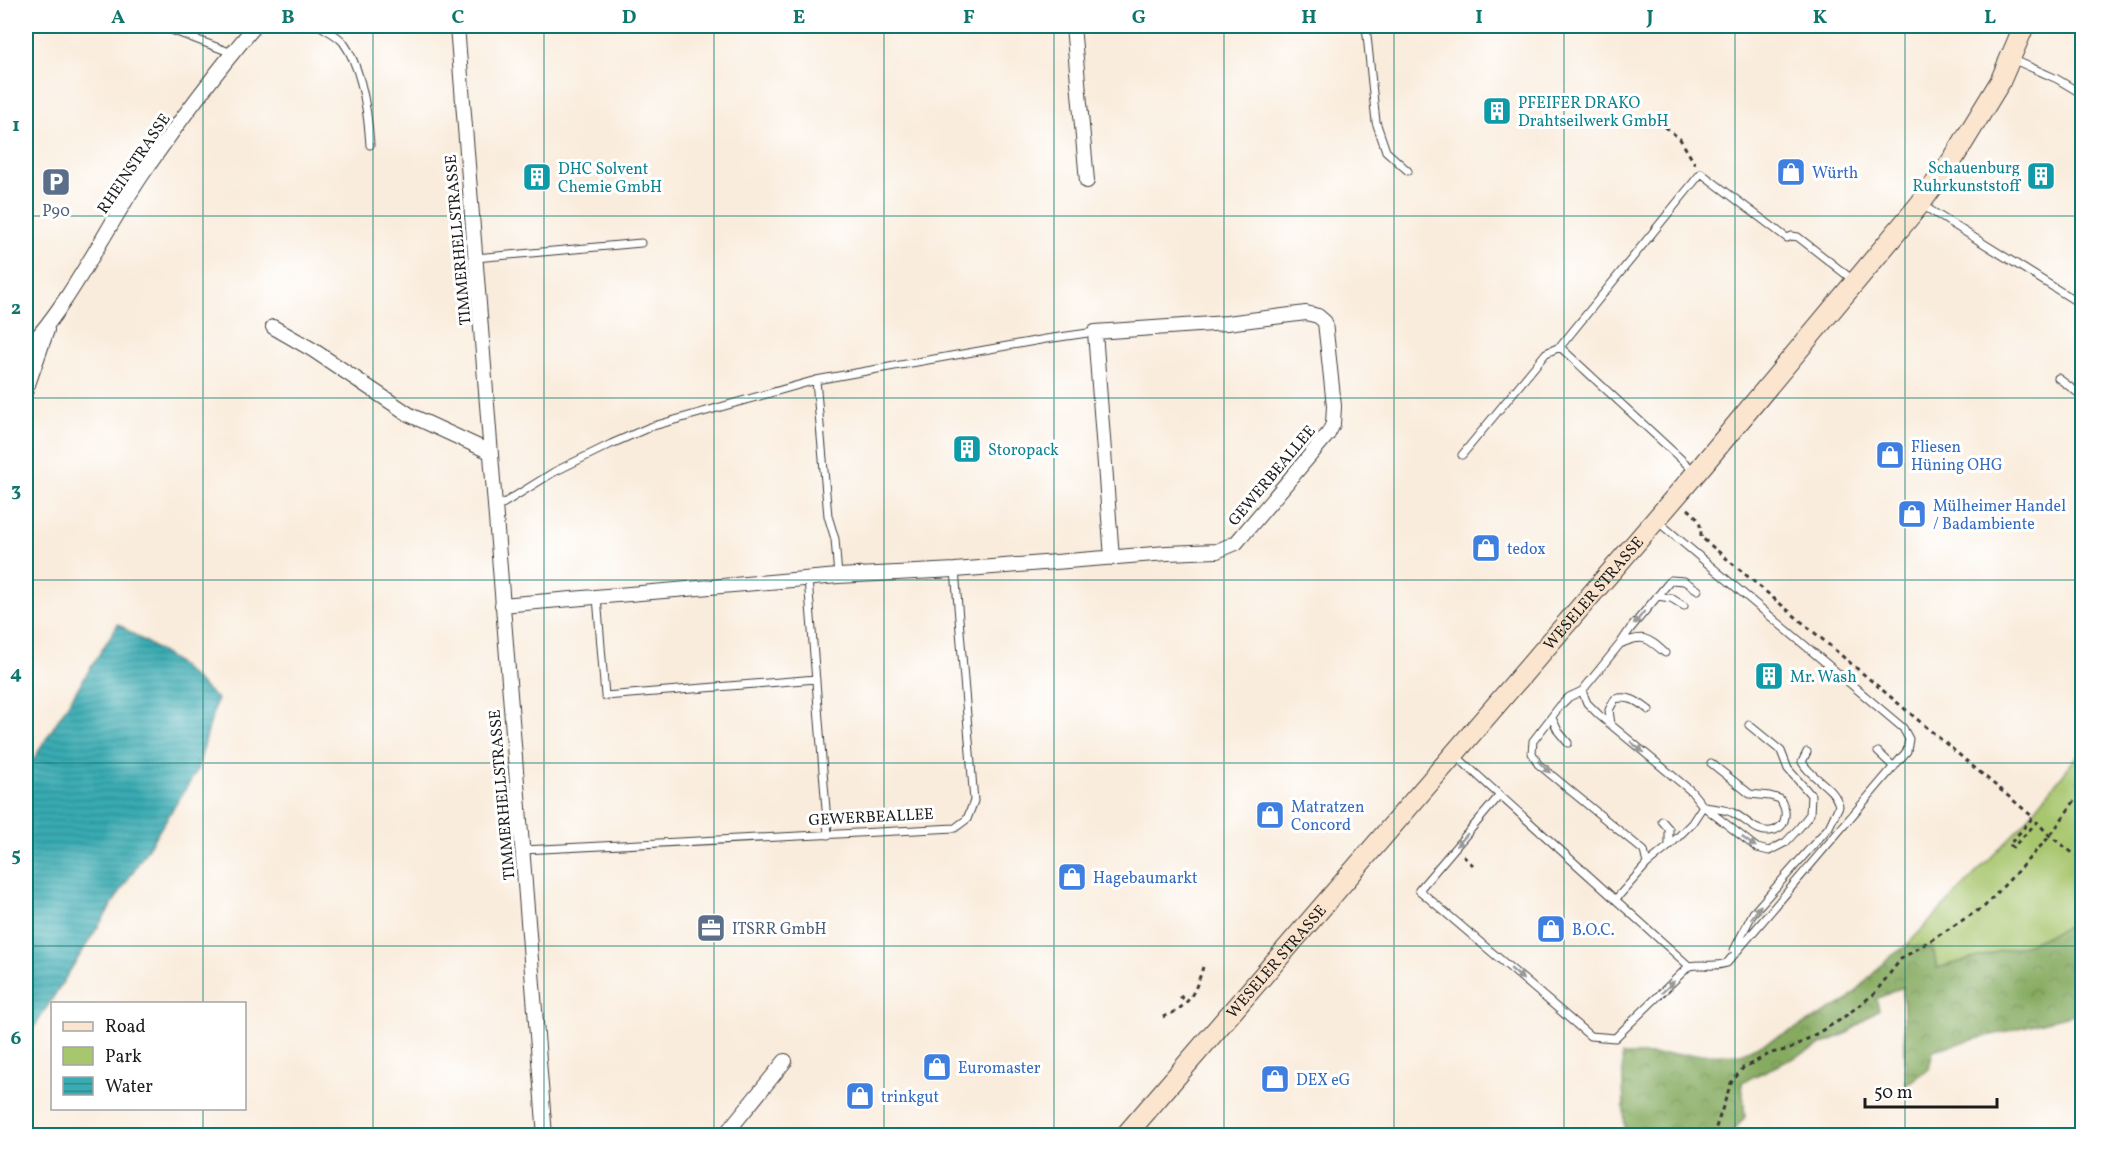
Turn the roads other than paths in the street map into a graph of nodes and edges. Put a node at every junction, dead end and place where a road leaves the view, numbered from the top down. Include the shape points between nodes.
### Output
1 (161, 26) edge
2 (255, 26) edge
3 (320, 26) edge
4 (457, 26) edge
5 (1073, 26) edge
6 (1366, 26) edge
7 (2024, 26) edge
8 (232, 53) junction
9 (2010, 58) junction
10 (2082, 94) edge
11 (370, 145) dead end
12 (1408, 171) dead end
13 (1087, 181) dead end
14 (1920, 204) junction
15 (641, 243) dead end
16 (475, 258) junction
17 (1855, 281) junction
18 (2082, 305) edge
19 (49, 325) junction
20 (273, 327) dead end
21 (1095, 332) junction
22 (1560, 347) junction
23 (26, 350) edge
24 (2058, 378) dead end
25 (816, 380) junction
26 (26, 390) edge
27 (2082, 396) edge
28 (490, 452) junction
29 (1462, 455) dead end
30 (1696, 473) junction
31 (496, 508) junction
32 (1656, 520) junction
33 (1112, 558) junction
34 (955, 570) junction
35 (838, 576) junction
36 (808, 579) junction
37 (1698, 590) dead end
38 (1657, 596) junction
39 (597, 597) junction
40 (502, 605) junction
41 (1684, 606) dead end
42 (1620, 645) junction
43 (1665, 653) dead end
44 (816, 679) junction
45 (1582, 691) junction
46 (1649, 710) dead end
47 (1552, 718) junction
48 (1611, 725) junction
49 (1749, 725) dead end
50 (1568, 744) dead end
51 (1807, 752) dead end
52 (1878, 752) dead end
53 (1454, 754) junction
54 (1711, 763) dead end
55 (1894, 767) junction
56 (1500, 795) junction
57 (1703, 806) junction
58 (1662, 821) dead end
59 (828, 835) junction
60 (1669, 846) junction
61 (523, 850) junction
62 (1647, 864) junction
63 (1616, 899) junction
64 (1727, 963) junction
65 (1689, 966) junction
66 (785, 1061) dead end
67 (545, 1136) edge
68 (724, 1136) edge
69 (1125, 1136) edge

1 - 8 lane
2 - 8 street, RHEINSTRASSE
3 - 11 lane via 338,37 354,65 368,110
4 - 16 street, TIMMERHELLSTRASSE
5 - 13 street
6 - 12 lane via 1376,122 1386,151
7 - 9 main road, WESELER STRASSE
8 - 19 street, RHEINSTRASSE via 142,176
9 - 10 lane
9 - 14 main road, WESELER STRASSE via 2000,82 1953,159
14 - 17 main road, WESELER STRASSE
14 - 18 lane
15 - 16 lane
16 - 28 street, TIMMERHELLSTRASSE
17 - 22 lane via 1798,237 1787,238 1701,173
17 - 30 main road, WESELER STRASSE
19 - 23 street, RHEINSTRASSE
19 - 26 street, RHEINSTRASSE
20 - 28 street via 410,415
21 - 25 lane, GEWERBEALLEE
21 - 33 street
21 - 33 street, GEWERBEALLEE via 1306,313 1318,316 1325,322 1334,406 1328,434 1236,543 1217,551
22 - 29 lane via 1546,353
22 - 30 lane
24 - 27 lane
25 - 31 lane, GEWERBEALLEE via 650,427 554,472
25 - 35 lane via 828,516 835,539
28 - 31 street, TIMMERHELLSTRASSE
30 - 32 main road, WESELER STRASSE
31 - 40 street, TIMMERHELLSTRASSE
32 - 53 main road, WESELER STRASSE
32 - 55 lane via 1903,728 1909,739 1907,751
33 - 34 street, GEWERBEALLEE
34 - 35 street, GEWERBEALLEE
34 - 59 lane, GEWERBEALLEE via 974,801 967,819 955,828
35 - 36 street, GEWERBEALLEE
36 - 39 street, GEWERBEALLEE
36 - 44 lane
37 - 38 lane via 1684,581 1671,580
38 - 41 lane
38 -> 42 lane
39 - 40 street, GEWERBEALLEE
39 - 44 lane via 605,696
40 - 61 street, TIMMERHELLSTRASSE
42 - 43 lane via 1642,637
42 - 45 lane
44 - 59 lane
45 - 47 lane via 1569,697
45 - 48 lane via 1587,703
46 - 48 lane via 1635,699 1615,699 1609,710
47 - 50 lane
47 -> 62 lane via 1533,741 1532,753 1538,764 1644,851
48 -> 57 lane via 1691,791
57 -> 49 lane via 1757,848 1769,851 1786,843 1810,814 1811,795 1788,769 1781,751
64 -> 51 lane via 1753,913 1829,827 1839,806 1834,792 1806,769 1802,762
52 - 55 lane
53 - 56 lane
53 - 69 main road, WESELER STRASSE
54 - 57 lane via 1750,794 1780,799 1785,819 1782,826 1764,831 1733,813
55 - 64 lane
56 - 63 lane
56 -> 65 lane via 1419,890 1590,1036 1615,1038
57 - 60 lane
58 - 60 lane via 1669,829
59 - 61 lane, GEWERBEALLEE
60 - 62 lane
61 - 67 street, TIMMERHELLSTRASSE
62 - 63 lane
63 - 65 lane
64 - 65 lane via 1716,967 1703,963
66 - 68 street

